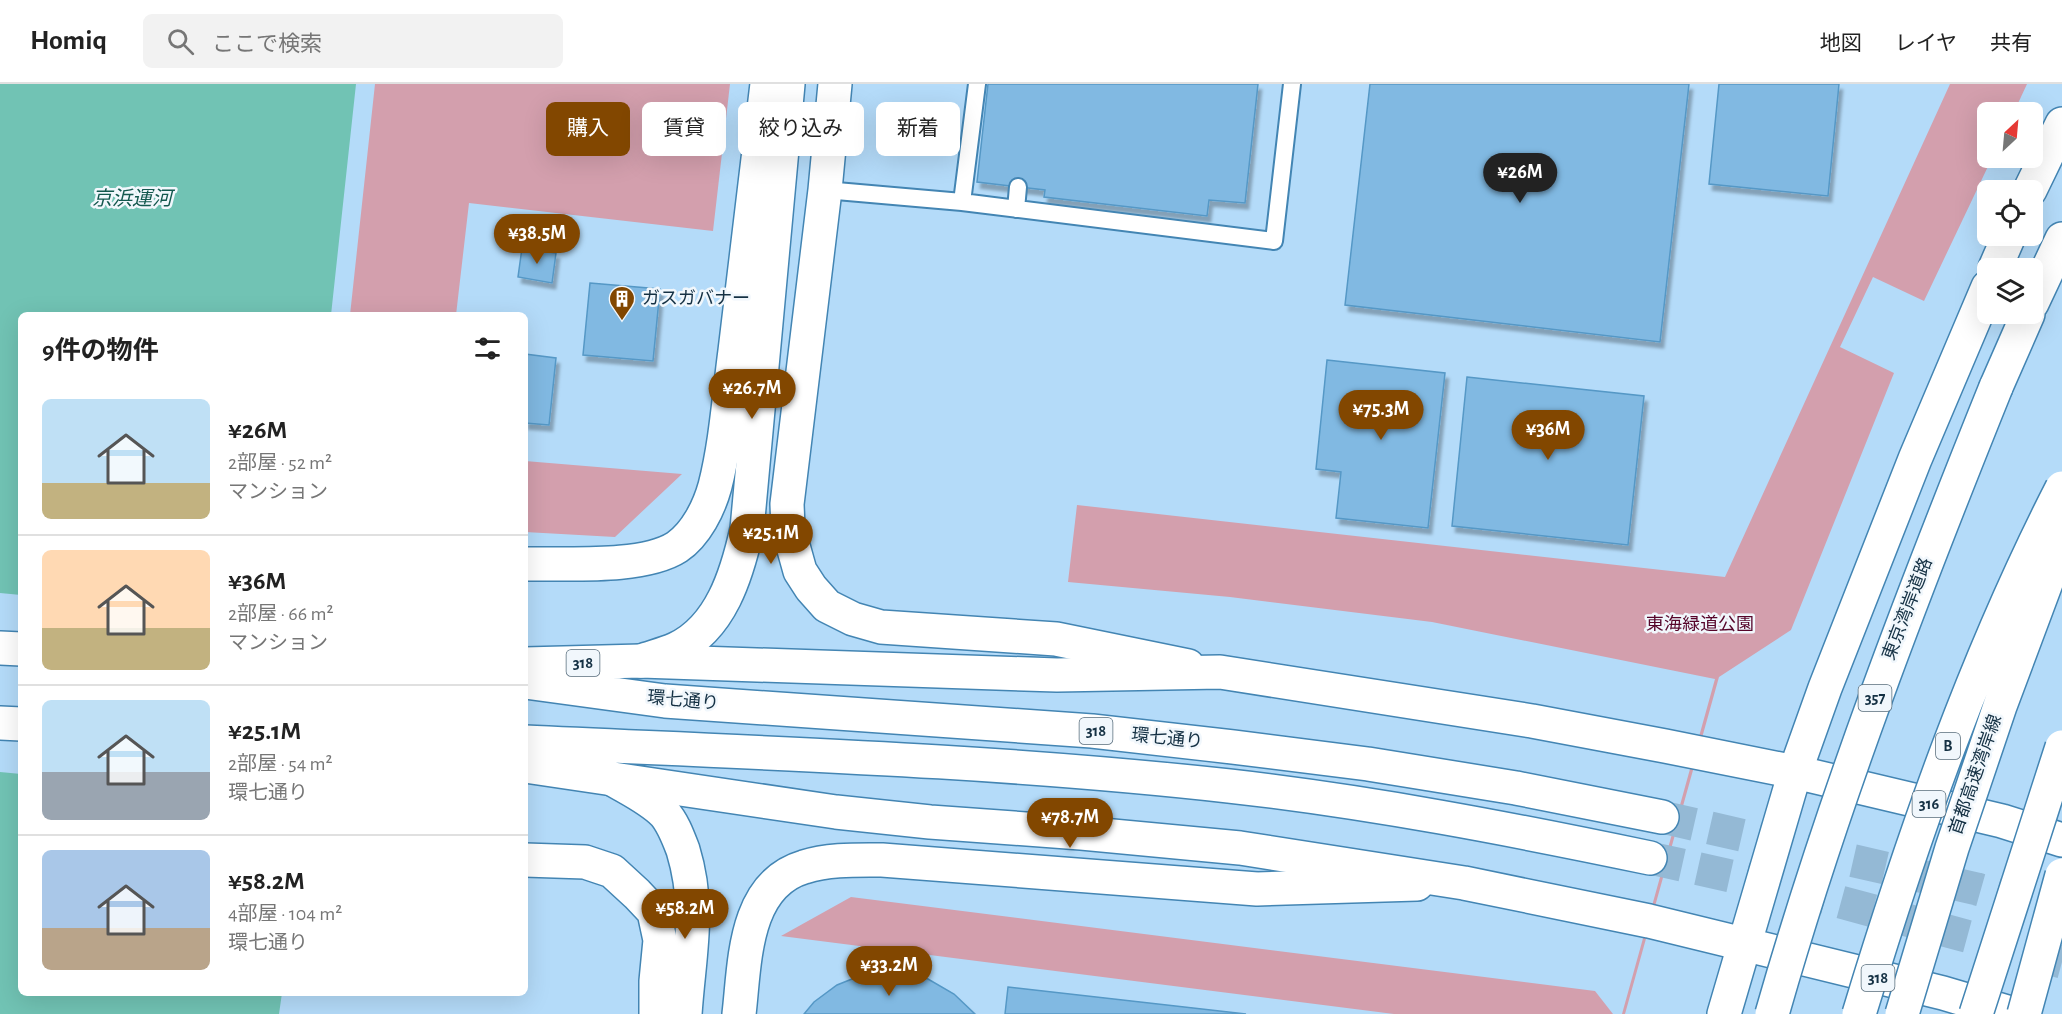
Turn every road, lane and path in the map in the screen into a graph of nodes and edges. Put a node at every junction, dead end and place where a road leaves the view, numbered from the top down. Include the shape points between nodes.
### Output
1 (767, 84) edge
2 (788, 84) edge
3 (835, 84) edge
4 (977, 84) edge
5 (1292, 84) edge
6 (2062, 124) edge
7 (2035, 180) edge
8 (1018, 187) dead end
9 (825, 190) junction
10 (962, 202) junction
11 (1016, 209) junction
12 (2062, 238) edge
13 (2043, 279) edge
14 (1977, 313) edge
15 (2024, 324) edge
16 (2062, 488) edge
17 (2062, 540) edge
18 (528, 564) edge
19 (0, 648) edge
20 (18, 649) edge
21 (641, 661) junction
22 (528, 664) edge
23 (1220, 672) junction
24 (528, 682) edge
25 (0, 723) edge
26 (18, 724) edge
27 (528, 742) edge
28 (2062, 747) edge
29 (528, 766) edge
30 (1795, 772) junction
31 (614, 780) junction
32 (1662, 817) tunnel mouth
33 (2062, 840) edge
34 (1650, 858) tunnel mouth
35 (528, 860) edge
36 (2062, 875) edge
37 (1464, 883) junction
38 (1742, 945) junction
39 (656, 1014) edge
40 (685, 1014) edge
41 (739, 1014) edge
42 (1724, 1014) edge
43 (1772, 1014) edge
44 (1859, 1014) edge
45 (1902, 1014) edge
46 (1976, 1014) edge
47 (2013, 1014) edge
48 (2024, 1014) edge

1 - 18 main road via 723,438 715,488 700,522 679,546 647,559
2 - 21 main road via 742,550 731,586 698,635 677,649
3 - 9 main road
4 - 10 lane
5 - 11 lane via 1274,241
6 - 7 main road
8 - 11 lane
9 - 10 lane
9 - 23 main road via 787,504 792,547 811,588 827,606 881,627 1056,639
10 - 11 lane
12 - 13 main road
14 - 30 main road via 1902,492
15 - 43 main road, 東京湾岸道路 / 357, bridge via 1886,665 1828,832
16 - 44 main road, B, bridge via 2028,554 1968,692
17 - 45 main road, 首都高速湾岸線 / B, bridge via 1952,848
19 - 20 main road
21 - 22 main road, 318
21 - 23 main road, 318 via 1057,675
23 - 30 main road, 318 via 1532,721
24 - 32 main road, 環七通り / 318 via 665,701 1092,731 1233,747 1516,788
25 - 26 main road
27 - 34 main road via 934,763 1230,786 1500,827
28 - 46 main road, bridge
29 - 31 main road, 318
30 - 33 main road, 316 via 2002,821
30 - 38 main road
31 - 37 main road, 318 via 836,812 1240,848
31 - 40 main road via 664,814 678,834 694,912
35 - 39 main road via 585,862 612,871 654,912 660,940
36 - 48 main road, bridge
37 - 38 main road, 318 via 1649,921
37 - 41 main road via 1257,889 882,860 820,863 801,867 786,876 774,885 760,906 748,937
38 - 42 main road
38 - 47 main road, 318 via 1943,993

